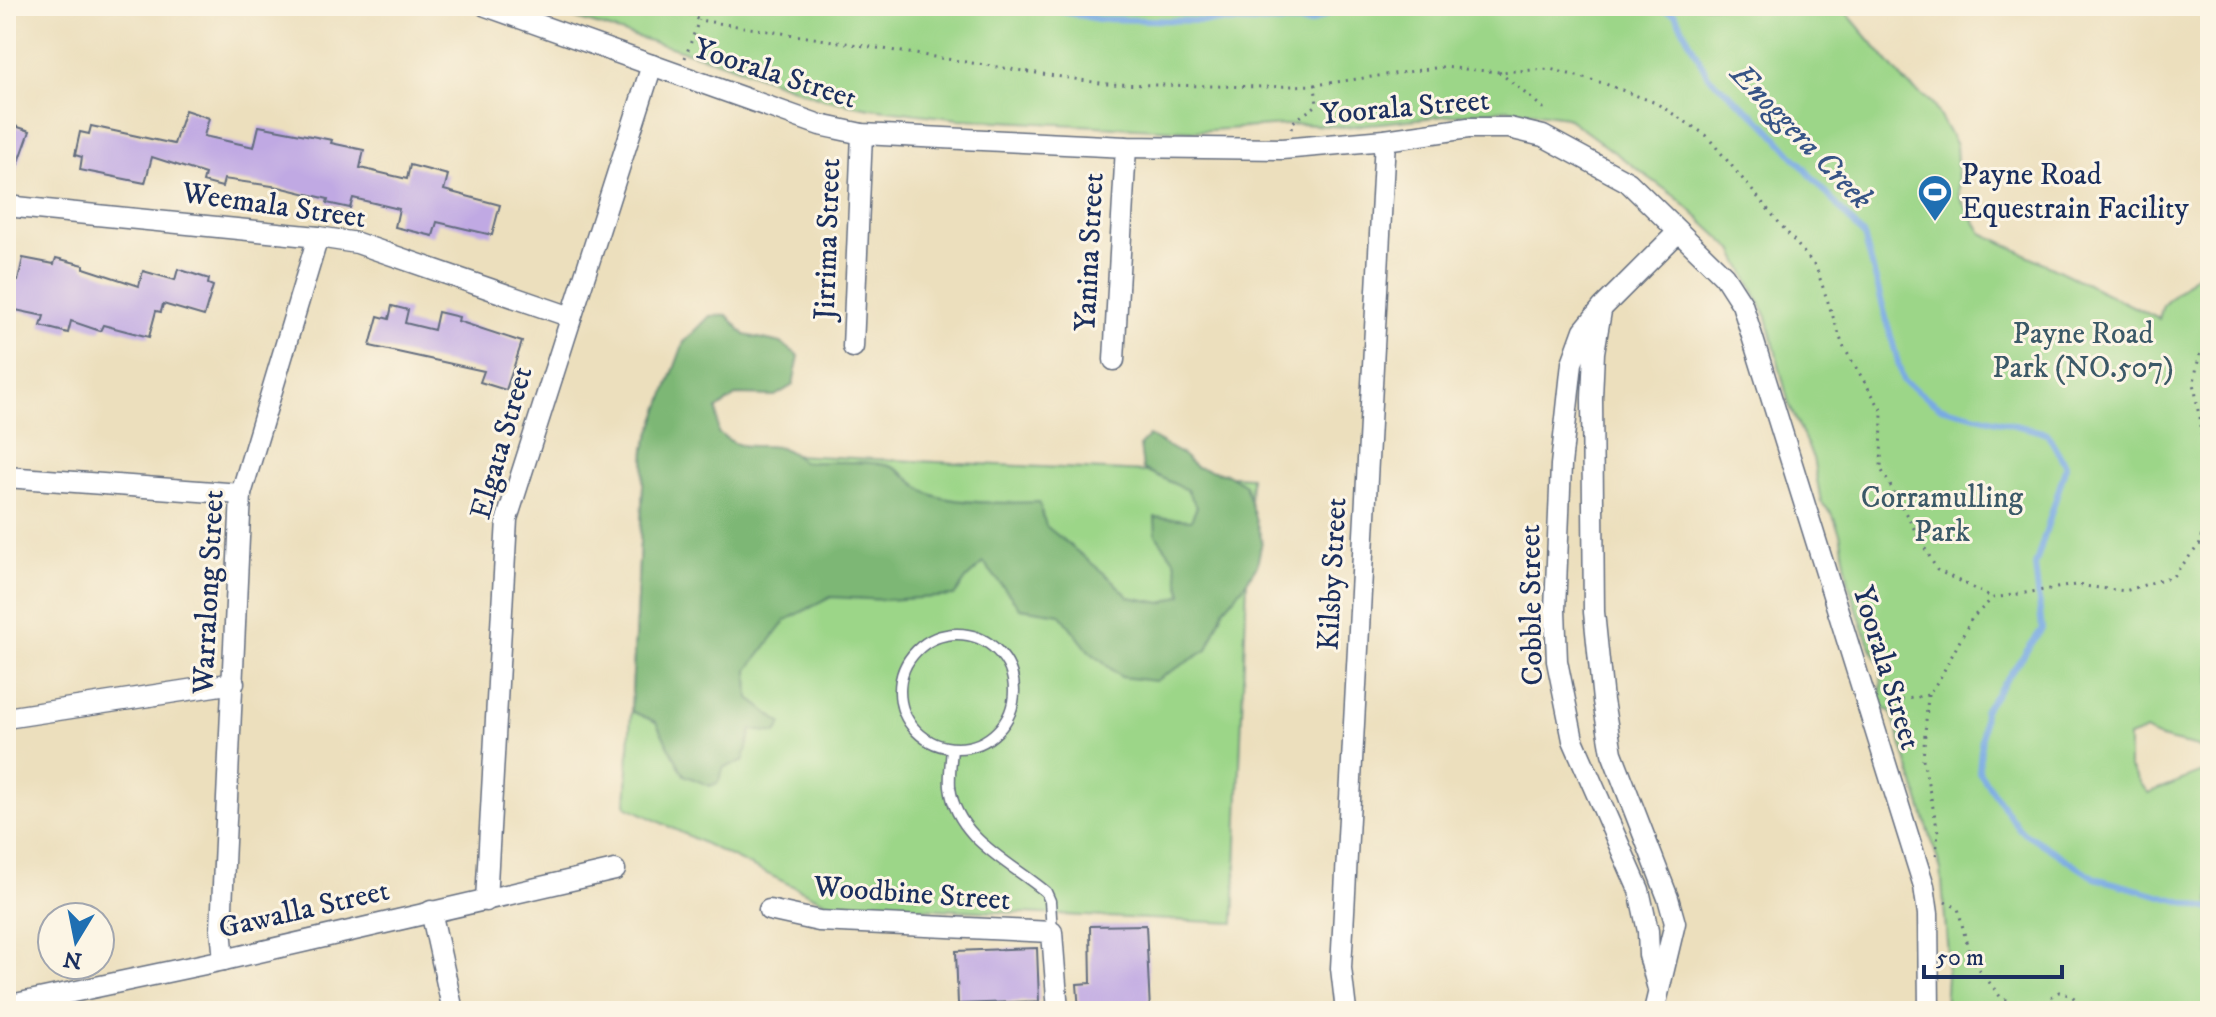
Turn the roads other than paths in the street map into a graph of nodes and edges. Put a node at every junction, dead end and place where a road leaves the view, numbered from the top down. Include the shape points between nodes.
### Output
1 (486, 6) edge
2 (652, 65) junction
3 (862, 134) junction
4 (1385, 140) junction
5 (1126, 147) junction
6 (6, 206) edge
7 (1678, 232) junction
8 (318, 237) junction
9 (1602, 308) junction
10 (571, 317) junction
11 (853, 347) dead end
12 (1114, 360) dead end
13 (6, 477) edge
14 (241, 494) junction
15 (234, 683) junction
16 (6, 718) edge
17 (952, 749) junction
18 (615, 870) dead end
19 (486, 901) junction
20 (769, 910) dead end
21 (431, 911) junction
22 (1052, 932) junction
23 (224, 960) junction
24 (1658, 989) junction
25 (6, 1006) edge
26 (453, 1011) edge
27 (1058, 1011) edge
28 (1346, 1011) edge
29 (1654, 1011) edge
30 (1929, 1011) edge

1 - 2 street, Yoorala Street
2 - 3 street, Yoorala Street via 820,125
2 - 10 street, Elgata Street
3 - 5 street, Yoorala Street
3 - 11 street, Jirrima Street
4 - 5 street, Yoorala Street via 1285,149
4 - 7 street, Yoorala Street via 1468,128 1509,128 1543,136 1628,182
4 - 28 street, Kilsby Street via 1341,968
5 - 12 street, Yanina Street
6 - 8 street, Weemala Street
7 - 9 street, Cobble Street
7 - 30 street, Yoorala Street via 1724,276 1742,304 1920,872 1928,914
8 - 10 street, Weemala Street via 357,243
8 - 14 street, Warralong Street
9 - 24 street, Cobble Street via 1592,398 1594,612 1612,753 1675,923
9 - 24 street, Cobble Street via 1584,330 1572,363 1561,465 1557,661 1573,740 1639,890
10 - 19 street, Elgata Street via 507,519
13 - 14 street
14 - 15 street, Warralong Street
15 - 16 street
15 - 23 street, Warralong Street via 221,929
17 - 17 lane via 933,744 905,717 900,679 921,646 958,634 976,637 1005,659 1015,694 1011,712 994,734 970,747
17 - 22 lane via 950,789 958,810 989,850 1046,892
18 - 19 street, Gawalla Street
19 - 21 street, Gawalla Street
20 - 22 street, Woodbine Street via 819,921
21 - 23 street, Gawalla Street
21 - 26 street
22 - 27 street
23 - 25 street, Gawalla Street
24 - 29 street, Cobble Street

